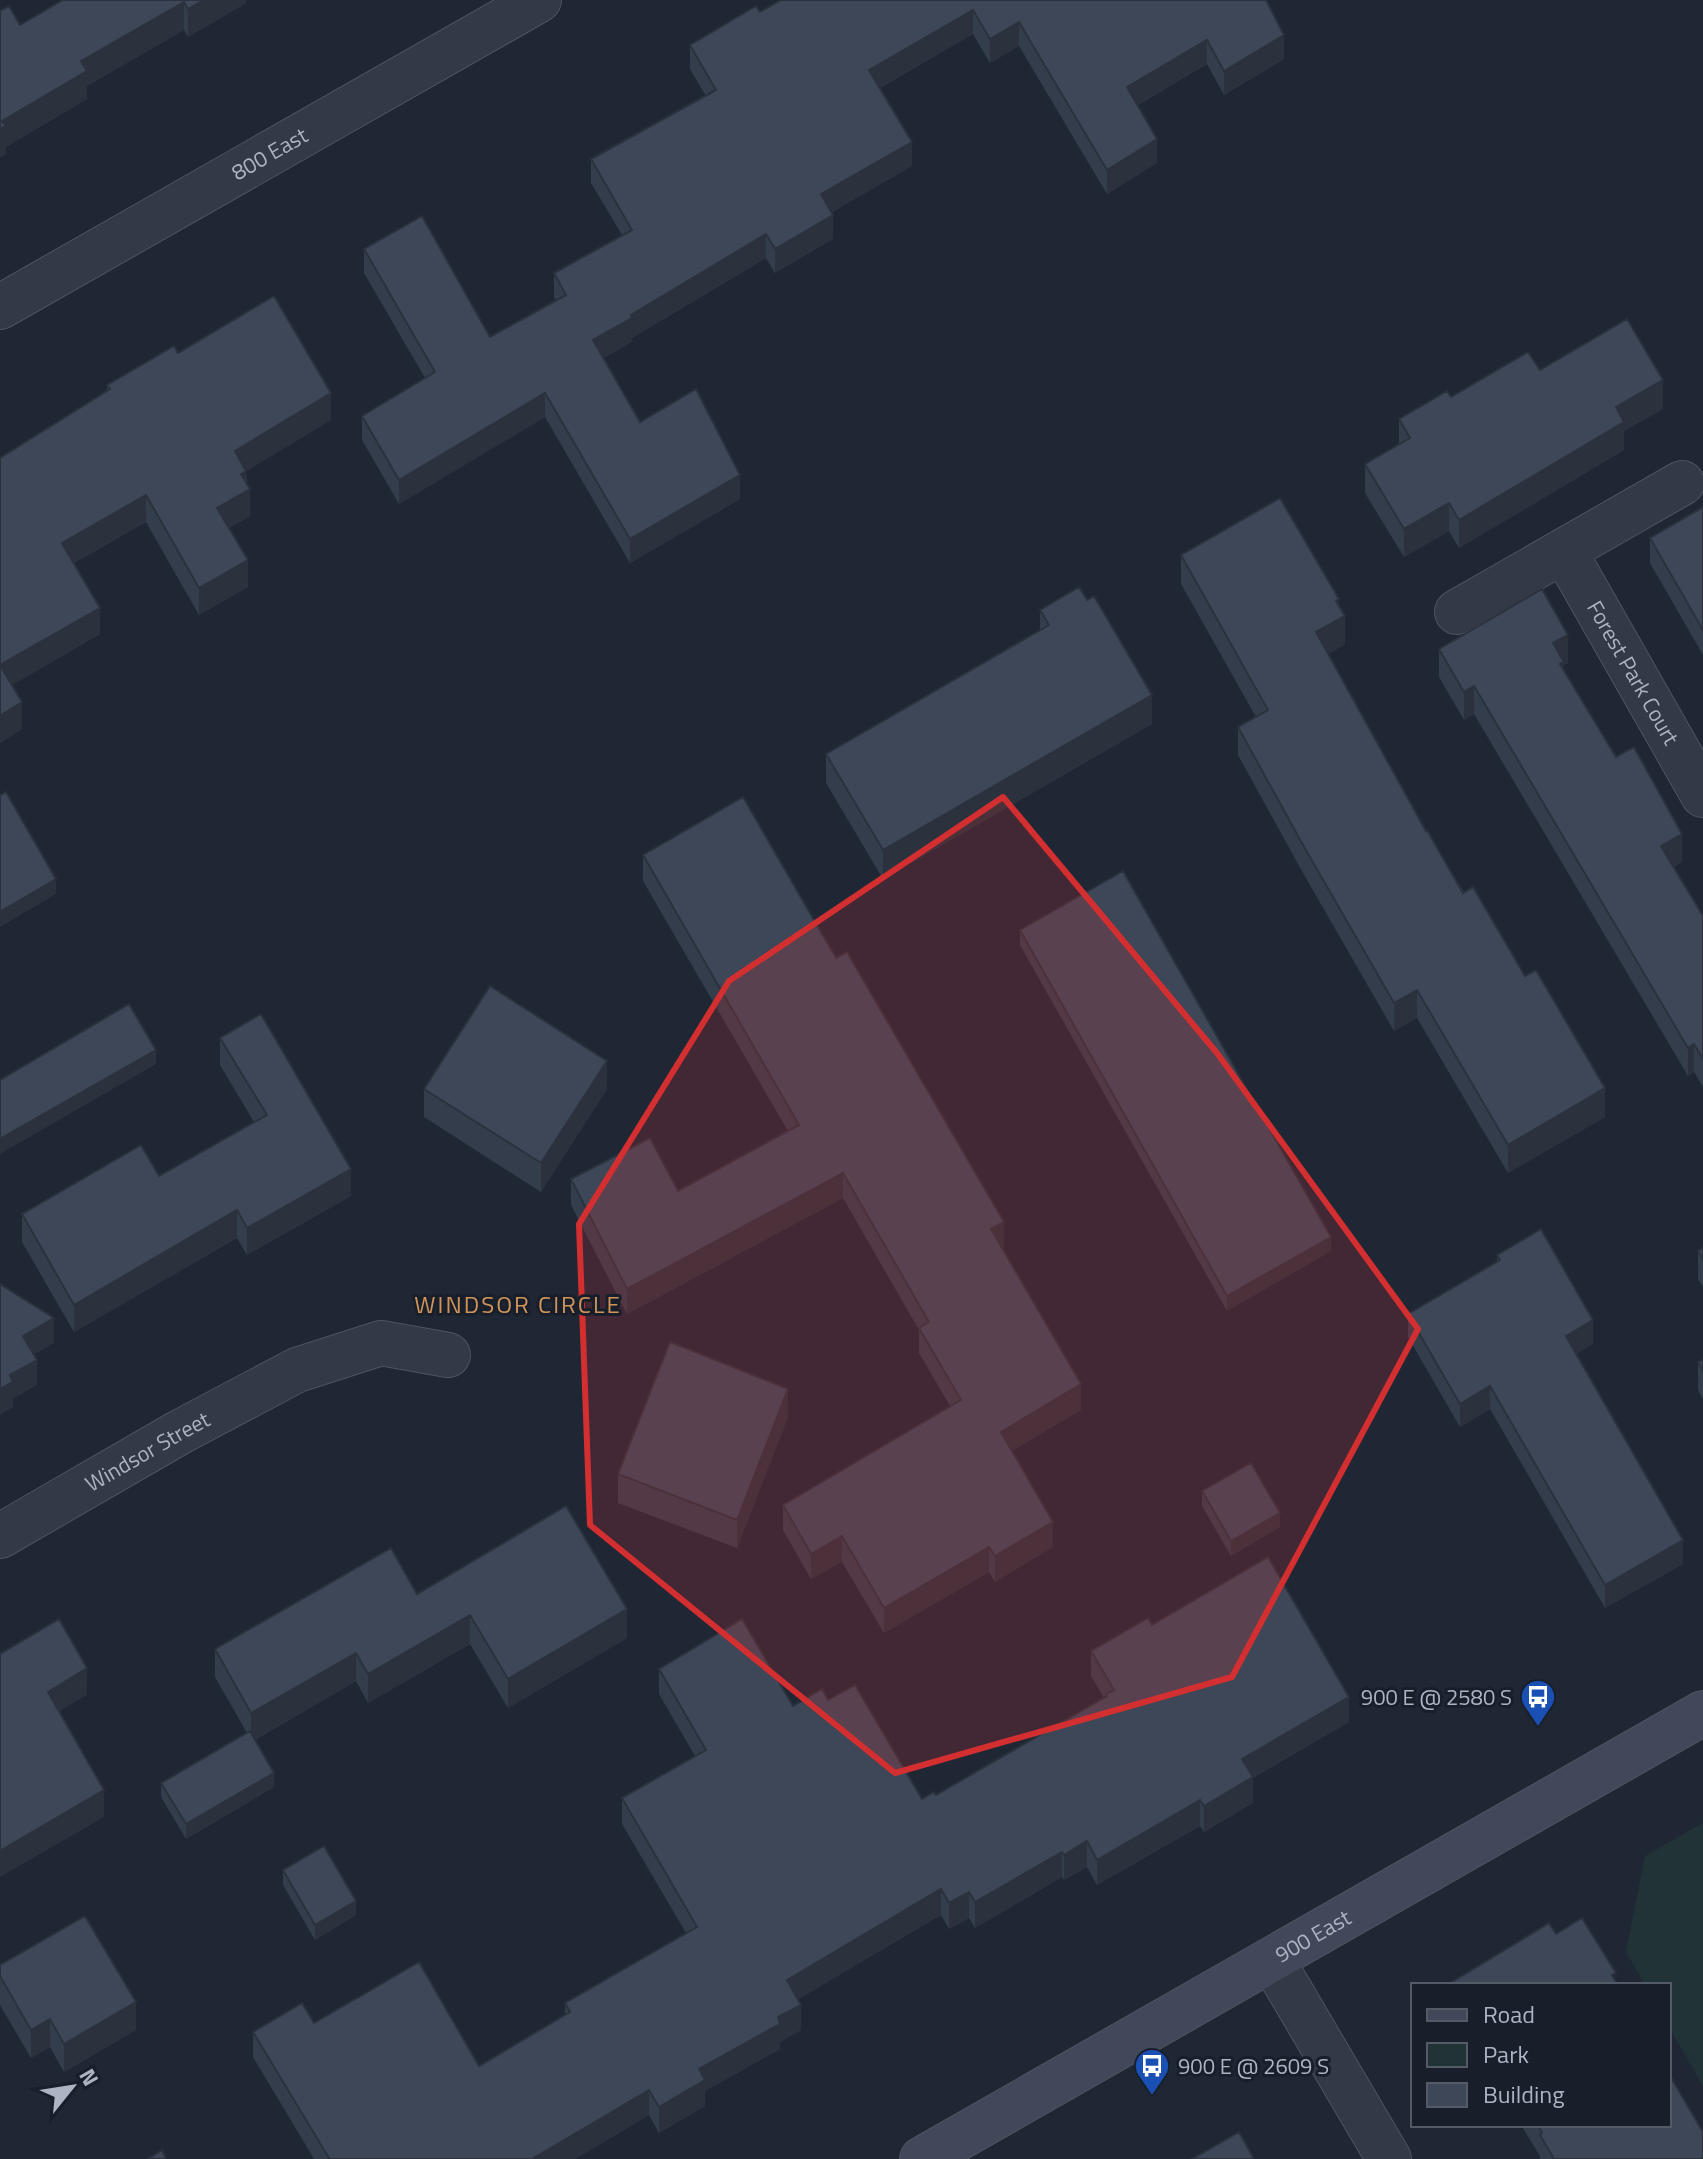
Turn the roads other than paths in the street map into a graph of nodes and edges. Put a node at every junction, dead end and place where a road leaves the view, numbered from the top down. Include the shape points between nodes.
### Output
1 (539, 0) edge
2 (0, 307) edge
3 (1682, 483) dead end
4 (1564, 551) junction
5 (1457, 612) dead end
6 (1703, 795) edge
7 (448, 1355) dead end
8 (0, 1536) edge
9 (1703, 1713) edge
10 (1272, 1960) junction
11 (922, 2159) edge
12 (1389, 2159) edge

1 - 2 street, 800 East
3 - 4 street
4 - 5 street
4 - 6 street, Forest Park Court
7 - 8 street, Windsor Street via 381,1343 297,1370
9 - 10 street, 900 East
10 - 11 street, 900 East
10 - 12 street

